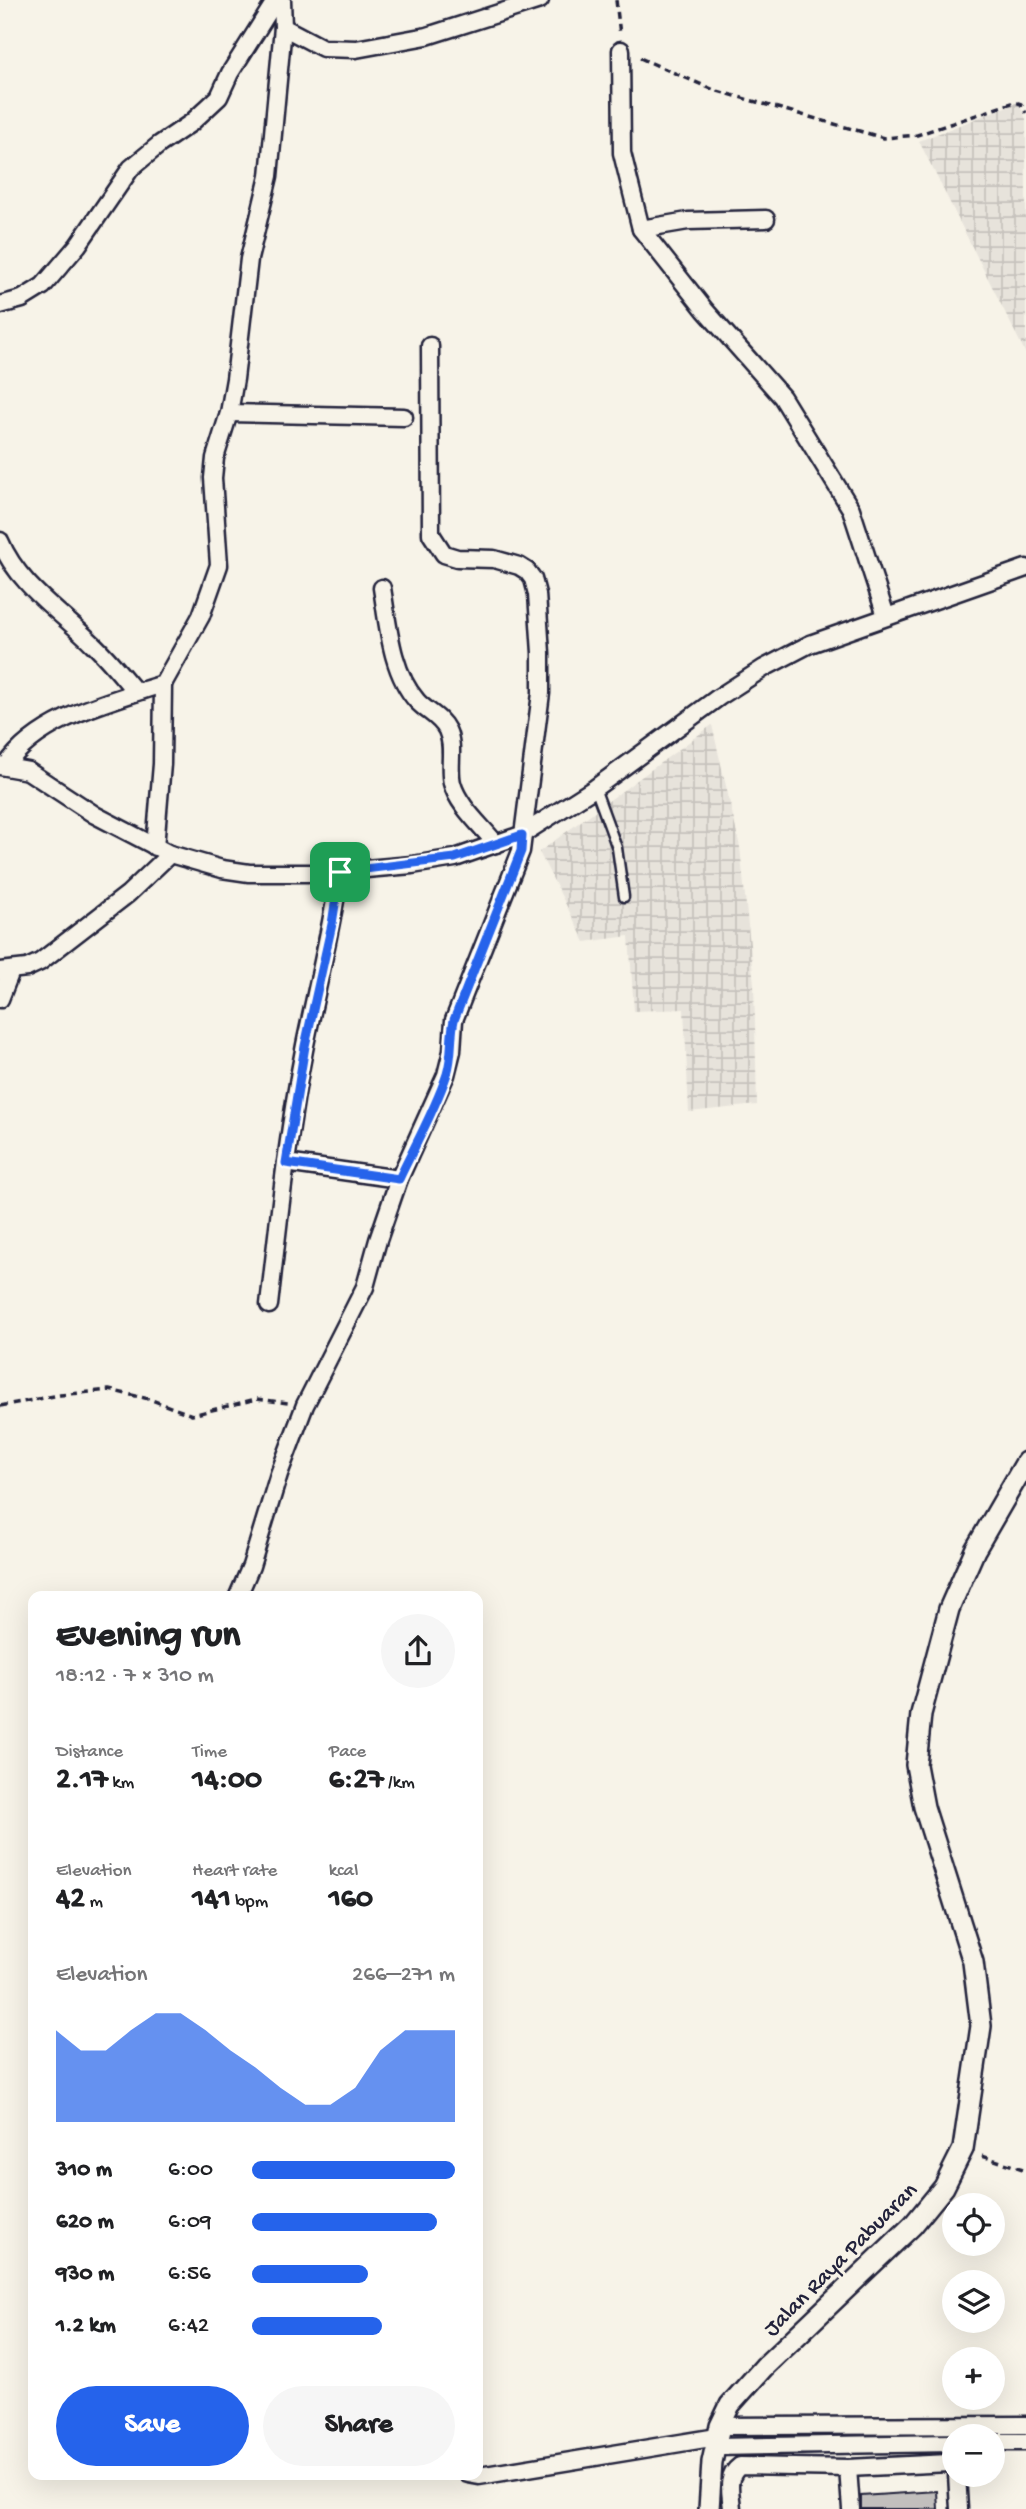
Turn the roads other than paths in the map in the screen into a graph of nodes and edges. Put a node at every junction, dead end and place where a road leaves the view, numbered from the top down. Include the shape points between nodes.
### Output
1 (276, 0) edge
2 (282, 0) edge
3 (541, 0) edge
4 (284, 27) junction
5 (621, 50) road end
6 (766, 219) dead end
7 (641, 229) junction
8 (0, 305) edge
9 (430, 346) dead end
10 (229, 414) junction
11 (404, 417) dead end
12 (0, 541) edge
13 (1026, 569) edge
14 (382, 588) dead end
15 (887, 616) junction
16 (163, 684) junction
17 (136, 692) junction
18 (3, 766) edge
19 (595, 788) junction
20 (522, 835) junction
21 (496, 844) junction
22 (162, 851) junction
23 (340, 872) junction
24 (624, 897) dead end
25 (6, 971) edge
26 (0, 999) edge
27 (286, 1163) junction
28 (399, 1179) junction
29 (269, 1305) dead end
30 (1026, 1462) edge
31 (240, 1591) edge
32 (1026, 2425) edge
33 (717, 2437) junction
34 (1005, 2442) edge
35 (1026, 2442) edge
36 (942, 2443) edge
37 (942, 2463) edge
38 (848, 2468) junction
39 (483, 2475) edge
40 (958, 2487) edge
41 (709, 2509) edge
42 (733, 2509) edge
43 (851, 2509) edge
44 (959, 2509) edge

1 - 8 street via 219,97 131,168 78,245 43,286
2 - 4 street
3 - 4 street via 427,36 356,49 323,48
4 - 10 street via 269,176 249,259
5 - 7 street via 622,153
6 - 7 street via 688,221
7 - 15 street via 782,397 850,509
9 - 20 street via 431,534 444,554 494,559 527,571 537,594 541,692
10 - 11 street
10 - 16 street via 213,478 219,565 201,616
12 - 17 street via 24,580 95,645
13 - 15 street
14 - 21 street via 401,673 416,700 435,714 448,732 457,796
15 - 19 street via 810,644 764,668
16 - 17 street
16 - 22 street
17 - 18 street via 54,724
18 - 22 street via 28,771
19 - 20 street
19 - 24 lane via 617,848
20 - 21 street
20 - 28 street via 521,851 454,1020 446,1075
21 - 23 street via 455,858
22 - 23 street via 249,873
22 - 25 street via 128,894 40,962
23 - 27 street
25 - 26 street
27 - 28 street
27 - 29 street
28 - 31 street via 365,1287 304,1405
30 - 33 street, Jalan Raya Pabuaran via 975,1550 949,1609 920,1714 916,1765 924,1807 973,1962 981,2026 963,2149 944,2187 913,2225 764,2367 730,2405
32 - 33 street
33 - 36 street
33 - 39 street
33 - 41 street
34 - 35 street
37 - 38 street
38 - 42 street via 740,2466 730,2481
38 - 43 street
40 - 44 street

